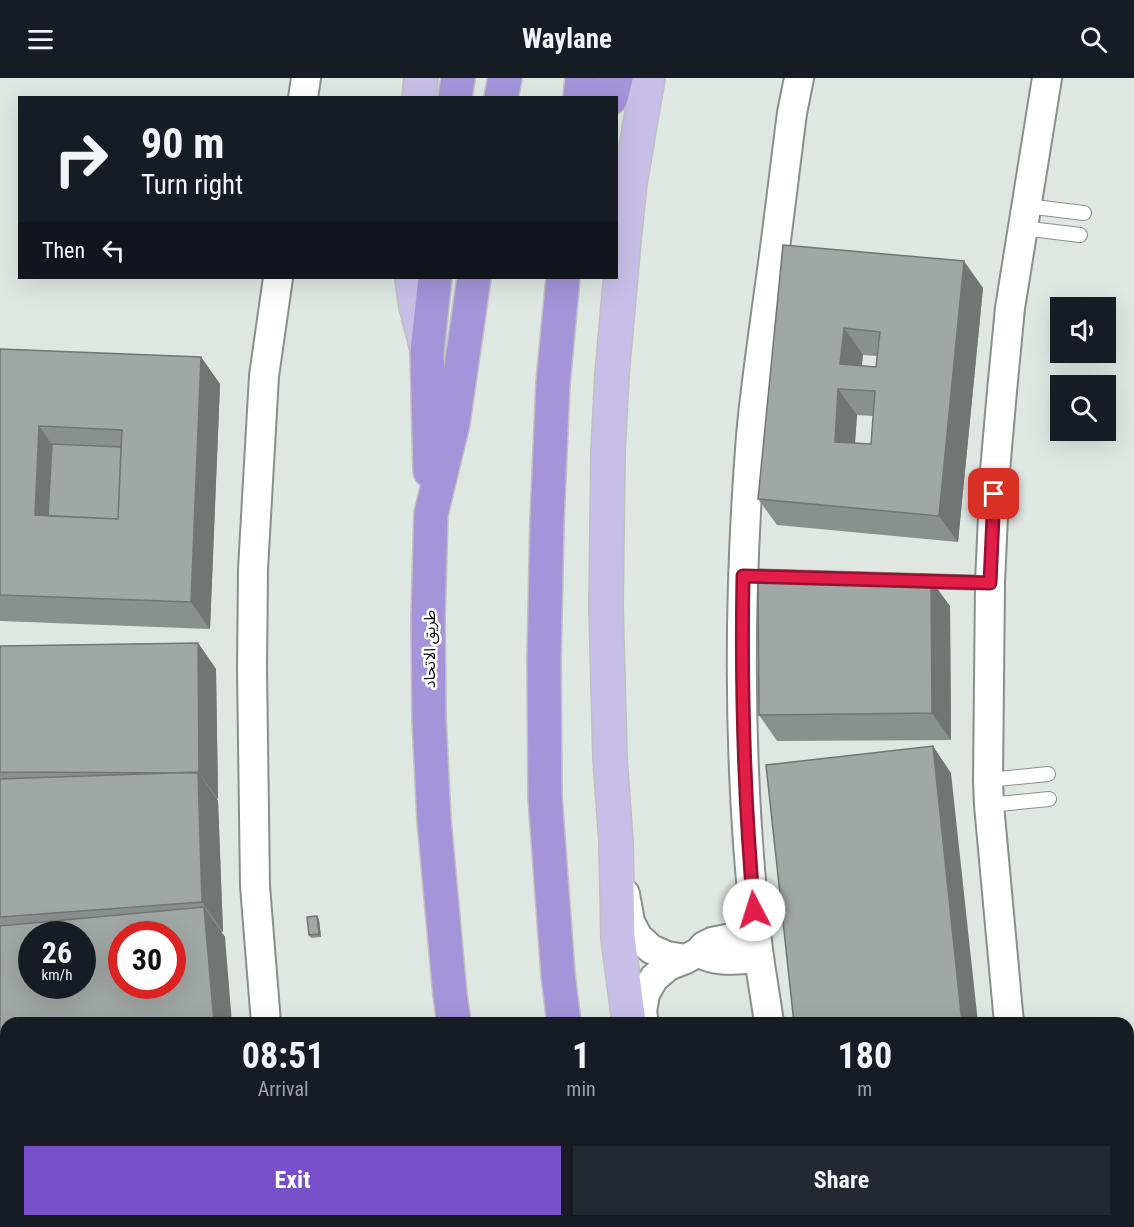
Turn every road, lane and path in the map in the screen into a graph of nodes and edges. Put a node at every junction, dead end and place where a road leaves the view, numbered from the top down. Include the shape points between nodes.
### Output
1 (306, 78) edge
2 (421, 78) edge
3 (458, 78) edge
4 (505, 78) edge
5 (582, 78) edge
6 (615, 78) edge
7 (648, 78) edge
8 (799, 78) edge
9 (1047, 78) edge
10 (303, 96) edge
11 (419, 96) edge
12 (455, 96) edge
13 (501, 96) edge
14 (580, 96) edge
15 (612, 96) edge
16 (1084, 213) dead end
17 (1024, 217) junction
18 (1080, 235) dead end
19 (278, 279) edge
20 (412, 279) edge
21 (435, 279) edge
22 (474, 279) edge
23 (563, 279) edge
24 (428, 352) junction
25 (431, 514) junction
26 (743, 576) junction
27 (990, 583) junction
28 (1048, 774) dead end
29 (989, 792) junction
30 (1049, 799) dead end
31 (616, 842) junction
32 (757, 945) junction
33 (692, 956) junction
34 (451, 1014) edge
35 (266, 1017) edge
36 (563, 1017) edge
37 (628, 1017) edge
38 (643, 1017) edge
39 (768, 1017) edge
40 (1008, 1017) edge

1 - 10 street
2 - 11 main road
3 - 12 highway
4 - 13 highway
5 - 14 highway
6 - 15 highway
7 - 31 main road via 630,183 608,452 606,607
8 - 26 street via 758,364
9 - 17 street
16 - 17 lane
17 - 18 lane
17 - 27 street via 1010,308 995,471
19 - 35 street via 264,376 253,569 255,886
20 - 24 main road
21 - 24 highway
22 - 25 highway, طريق الاتحاد via 453,423
23 - 36 highway via 552,395 544,659 545,797
24 - 25 highway
25 - 34 highway, طريق الاتحاد via 429,718
26 - 27 lane
26 - 32 street via 744,754
27 - 29 street
28 - 29 lane
29 - 30 lane
29 - 40 street
31 - 33 street via 630,922 638,937 667,957
31 - 37 main road via 618,938
32 - 33 street via 714,959
32 - 39 street
33 - 38 street via 668,966 654,978 645,994

